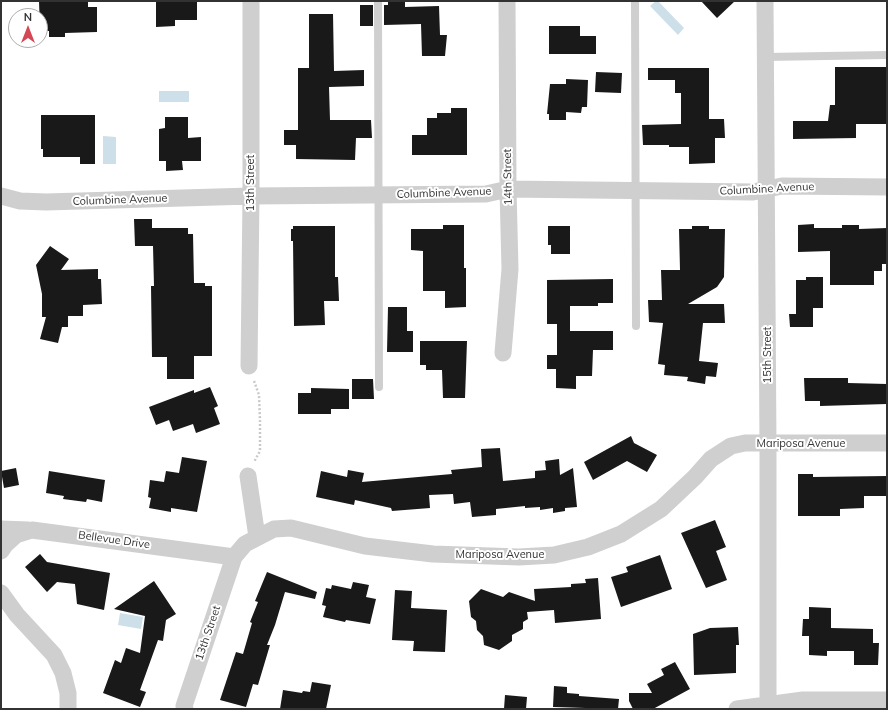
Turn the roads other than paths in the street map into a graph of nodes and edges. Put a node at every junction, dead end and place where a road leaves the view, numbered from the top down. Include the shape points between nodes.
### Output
1 (251, 1) edge
2 (378, 1) edge
3 (507, 1) edge
4 (635, 1) edge
5 (765, 1) edge
6 (765, 56) junction
7 (887, 56) edge
8 (887, 187) edge
9 (508, 189) junction
10 (636, 190) junction
11 (766, 190) junction
12 (378, 195) junction
13 (1, 196) edge
14 (251, 196) junction
15 (636, 326) dead end
16 (503, 354) dead end
17 (249, 366) road end
18 (379, 387) dead end
19 (887, 443) edge
20 (768, 445) junction
21 (248, 476) road end
22 (1, 529) edge
23 (32, 530) junction
24 (257, 537) junction
25 (1, 551) edge
26 (234, 557) junction
27 (1, 593) edge
28 (887, 700) edge
29 (768, 706) edge
30 (68, 709) edge
31 (184, 709) edge
32 (737, 709) edge

1 - 14 street, 13th Street
2 - 12 lane
3 - 9 street, 14th Street
4 - 10 lane
5 - 6 street, 15th Street
6 - 7 lane
6 - 11 street, 15th Street
8 - 11 street, Columbine Avenue via 782,186
9 - 10 street, Columbine Avenue
9 - 12 street, Columbine Avenue via 486,194
9 - 16 street, 14th Street via 510,269
10 - 11 street, Columbine Avenue
10 - 15 lane
11 - 20 street, 15th Street
12 - 14 street, Columbine Avenue
12 - 18 lane
13 - 14 street, Columbine Avenue via 20,201 46,202
14 - 17 street, 13th Street
19 - 20 street, Mariposa Avenue
20 - 24 street, Mariposa Avenue via 731,446 710,459 661,509 621,534 588,547 554,555 518,557 433,554 366,546 291,528 274,529
20 - 29 street, 15th Street
21 - 24 street
22 - 23 street
23 - 25 street, Bellevue Drive via 16,535
23 - 26 street, Bellevue Drive
24 - 26 street, Mariposa Avenue via 245,544
26 - 31 street, 13th Street
27 - 30 street via 17,615 54,655 63,673 68,693
28 - 29 street via 803,700
29 - 32 street

